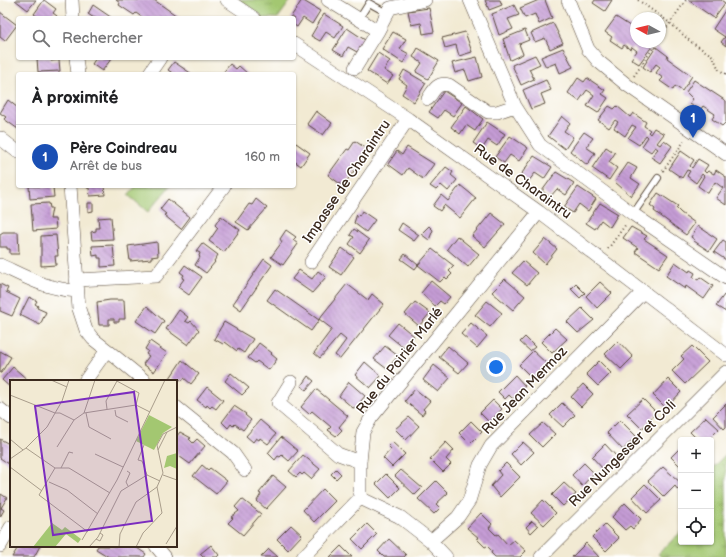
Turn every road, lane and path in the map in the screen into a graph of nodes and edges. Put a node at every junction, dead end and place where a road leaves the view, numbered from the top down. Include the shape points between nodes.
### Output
1 (71, 0) edge
2 (228, 0) edge
3 (328, 0) edge
4 (425, 0) edge
5 (470, 0) edge
6 (638, 0) edge
7 (686, 0) edge
8 (570, 3) edge
9 (387, 13) junction
10 (73, 16) edge
11 (251, 16) edge
12 (359, 19) junction
13 (670, 22) junction
14 (666, 28) edge
15 (378, 31) junction
16 (296, 45) edge
17 (653, 48) edge
18 (76, 60) edge
19 (159, 60) edge
20 (355, 68) dead end
21 (78, 72) edge
22 (150, 72) edge
23 (726, 74) edge
24 (628, 85) junction
25 (428, 99) dead end
26 (515, 106) junction
27 (408, 119) junction
28 (692, 130) junction
29 (0, 138) edge
30 (16, 150) edge
31 (726, 154) edge
32 (658, 178) joint
33 (70, 188) edge
34 (222, 188) edge
35 (539, 212) junction
36 (633, 214) junction
37 (601, 258) junction
38 (311, 262) dead end
39 (0, 265) edge
40 (726, 278) edge
41 (77, 285) junction
42 (644, 291) junction
43 (107, 350) junction
44 (726, 355) edge
45 (726, 372) edge
46 (86, 380) edge
47 (144, 380) edge
48 (291, 382) dead end
49 (177, 408) edge
50 (0, 409) edge
51 (10, 417) edge
52 (360, 462) junction
53 (245, 470) dead end
54 (360, 498) junction
55 (10, 529) edge
56 (431, 542) junction
57 (0, 546) edge
58 (157, 547) edge
59 (165, 557) edge
60 (303, 557) edge
61 (446, 557) edge
62 (541, 557) edge

1 - 10 street
2 - 11 street
3 - 12 street
4 - 9 street via 390,8
5 - 26 street
6 - 13 path
7 - 13 path
8 - 24 street via 588,49 609,71
9 - 12 lane via 369,3
9 - 15 street
12 - 15 street
13 - 14 path
13 - 23 path via 691,42 713,56 719,70
15 - 20 street
16 - 27 street, Rue de Charaintru
17 - 24 path
18 - 21 street
19 - 22 street
24 - 28 street
25 - 26 street via 437,86 443,84 488,112
26 - 36 street via 540,145
27 - 35 street, Rue de Charaintru
27 - 38 street, Impasse de Charaintru
28 - 31 street
28 - 32 path
29 - 30 street
32 - 36 lane
33 - 41 street
34 - 41 street via 156,276
35 - 37 street, Rue de Charaintru
35 - 52 street, Rue du Poirier Marlé via 371,418 363,432
36 - 37 path
36 - 40 street
37 - 42 street, Rue de Charaintru
39 - 41 street via 42,286 62,290
41 - 43 street via 80,314 86,330
42 - 44 street, Rue de Charaintru
42 - 56 street, Rue Jean Mermoz via 491,446 480,465 469,501 458,518
43 - 46 street
43 - 47 street
45 - 62 street, Rue Nungesser et Coli
48 - 52 street via 278,403 338,454
49 - 53 street via 233,453
50 - 51 street
52 - 54 street, Rue du Poirier Marlé
54 - 56 street via 400,517
54 - 60 street
55 - 57 street
56 - 61 street
58 - 59 street

